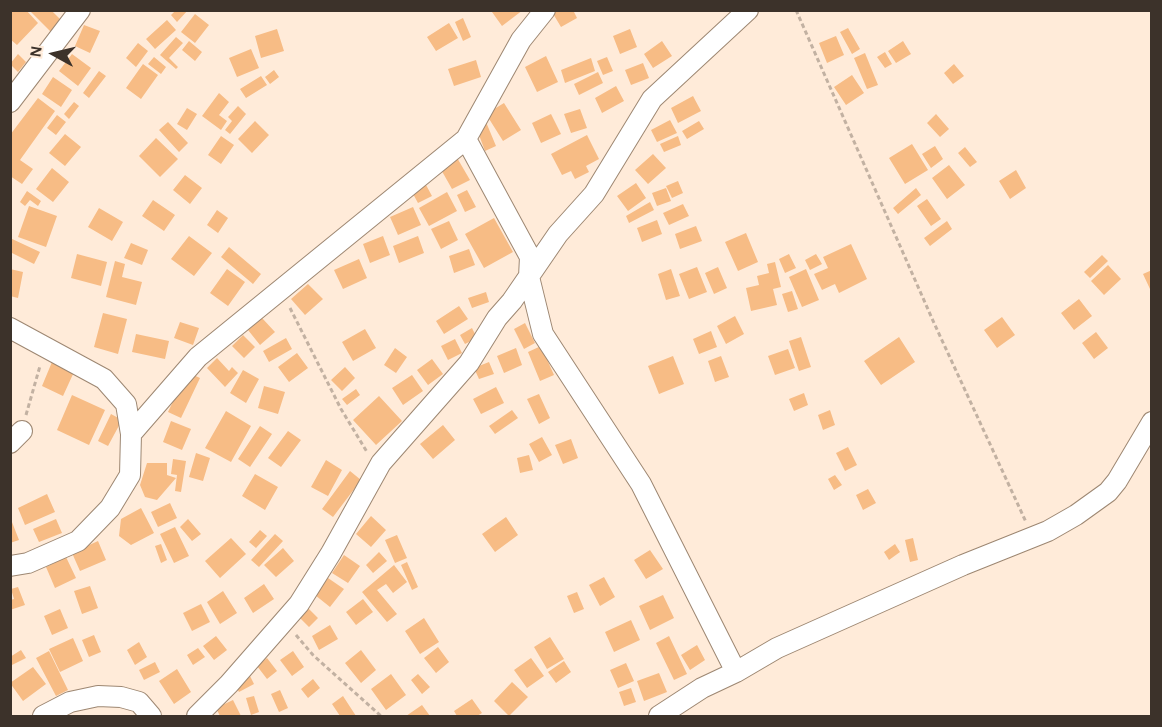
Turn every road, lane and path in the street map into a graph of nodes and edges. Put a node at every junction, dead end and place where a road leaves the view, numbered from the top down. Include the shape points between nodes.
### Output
1 (80, 10) edge
2 (545, 10) edge
3 (748, 10) edge
4 (796, 10) edge
5 (14, 90) edge
6 (466, 139) junction
7 (529, 277) junction
8 (280, 293) junction
9 (10, 328) edge
10 (45, 348) junction
11 (1152, 422) edge
12 (131, 434) junction
13 (16, 437) edge
14 (378, 469) junction
15 (1033, 537) junction
16 (10, 566) edge
17 (285, 620) junction
18 (736, 672) junction
19 (43, 717) edge
20 (151, 717) edge
21 (197, 717) edge
22 (381, 717) edge
23 (658, 717) edge

1 - 5 street
2 - 6 street via 521,40
3 - 7 street via 652,99 594,194 558,234
4 - 15 path
6 - 7 street via 530,257
6 - 8 street
7 - 14 street via 469,363 395,444
7 - 18 street via 543,334 641,484
8 - 12 street via 198,357
8 - 14 path via 340,409
9 - 10 street
10 - 12 street via 104,379 126,404
10 - 13 path
11 - 15 street via 1108,492 1076,515
12 - 16 street via 130,475 110,508 78,541
14 - 17 street via 318,576
15 - 18 street via 834,621
17 - 21 street
17 - 22 path via 313,655
18 - 23 street via 702,688
19 - 20 street via 70,702 98,696 139,702

